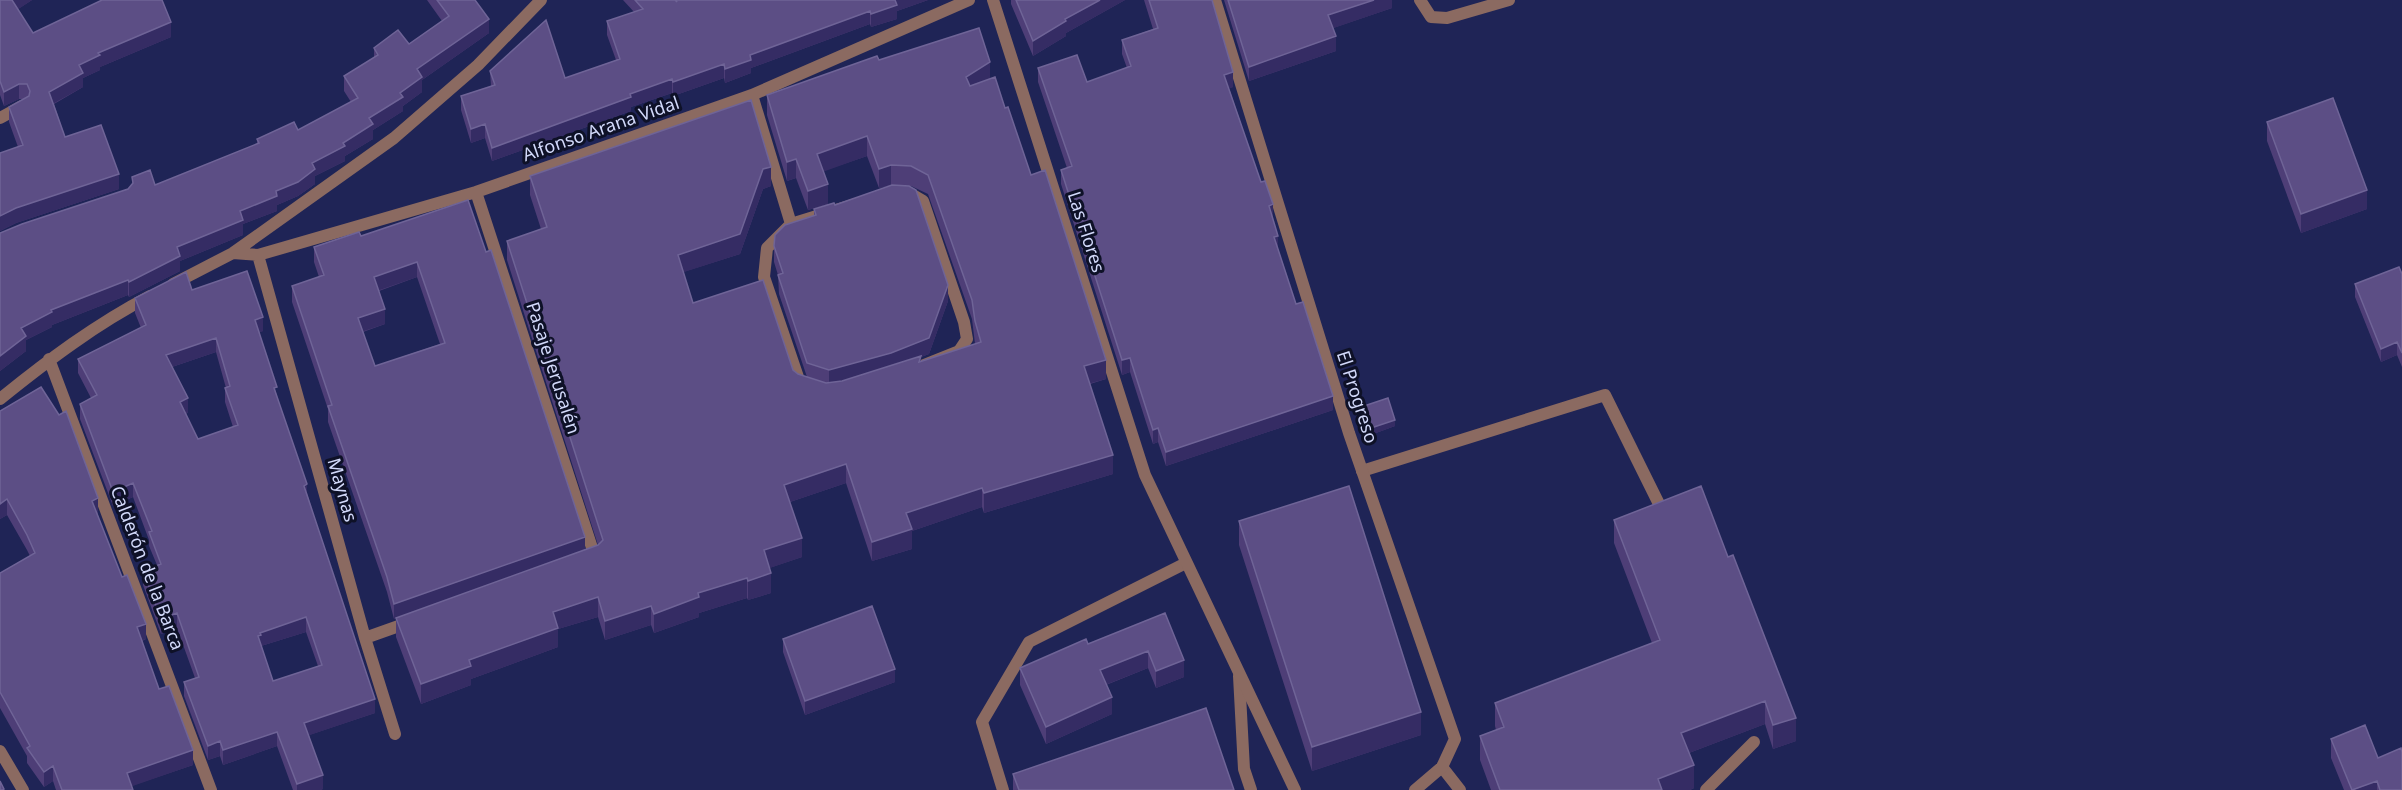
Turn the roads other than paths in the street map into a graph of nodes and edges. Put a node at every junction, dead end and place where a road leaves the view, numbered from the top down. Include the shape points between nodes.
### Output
1 (541, 0) edge
2 (969, 0) edge
3 (993, 0) edge
4 (1215, 0) edge
5 (1420, 0) edge
6 (1509, 0) edge
7 (753, 95) junction
8 (22, 106) edge
9 (0, 118) edge
10 (476, 192) junction
11 (791, 224) junction
12 (233, 253) junction
13 (258, 255) junction
14 (49, 359) junction
15 (0, 399) edge
16 (1362, 471) junction
17 (1659, 504) edge
18 (1186, 563) junction
19 (574, 564) edge
20 (421, 618) edge
21 (365, 638) junction
22 (1239, 676) junction
23 (395, 734) dead end
24 (1754, 742) dead end
25 (0, 751) edge
26 (1442, 767) junction
27 (22, 790) edge
28 (211, 790) edge
29 (1003, 790) edge
30 (1251, 790) edge
31 (1294, 790) edge
32 (1415, 790) edge
33 (1460, 790) edge
34 (1706, 790) edge

1 - 12 street via 478,65 394,138
2 - 7 street, Alfonso Arana Vidal
3 - 18 street, Las Flores via 1145,475
4 - 16 street, El Progreso
5 - 6 street via 1431,17 1447,18
7 - 10 street, Alfonso Arana Vidal
7 - 11 street
8 - 9 street
10 - 13 street, Alfonso Arana Vidal
10 - 19 street, Pasaje Jerusalén via 595,556
11 - 11 street via 767,248 764,277 801,386 828,395 840,393 959,351 967,339 964,322 923,201 911,194 891,193
12 - 13 street, Alfonso Arana Vidal
12 - 14 street via 128,307
13 - 21 street, Maynas
14 - 15 street
14 - 28 street, Calderón de la Barca
16 - 17 street via 1605,394
16 - 26 street, El Progreso via 1455,739
18 - 22 street
18 - 29 street via 1029,642 982,722
20 - 21 street
21 - 23 street, Maynas
22 - 30 street via 1244,769
22 - 31 street
24 - 34 street
25 - 27 street
26 - 32 street, El Progreso
26 - 33 street

